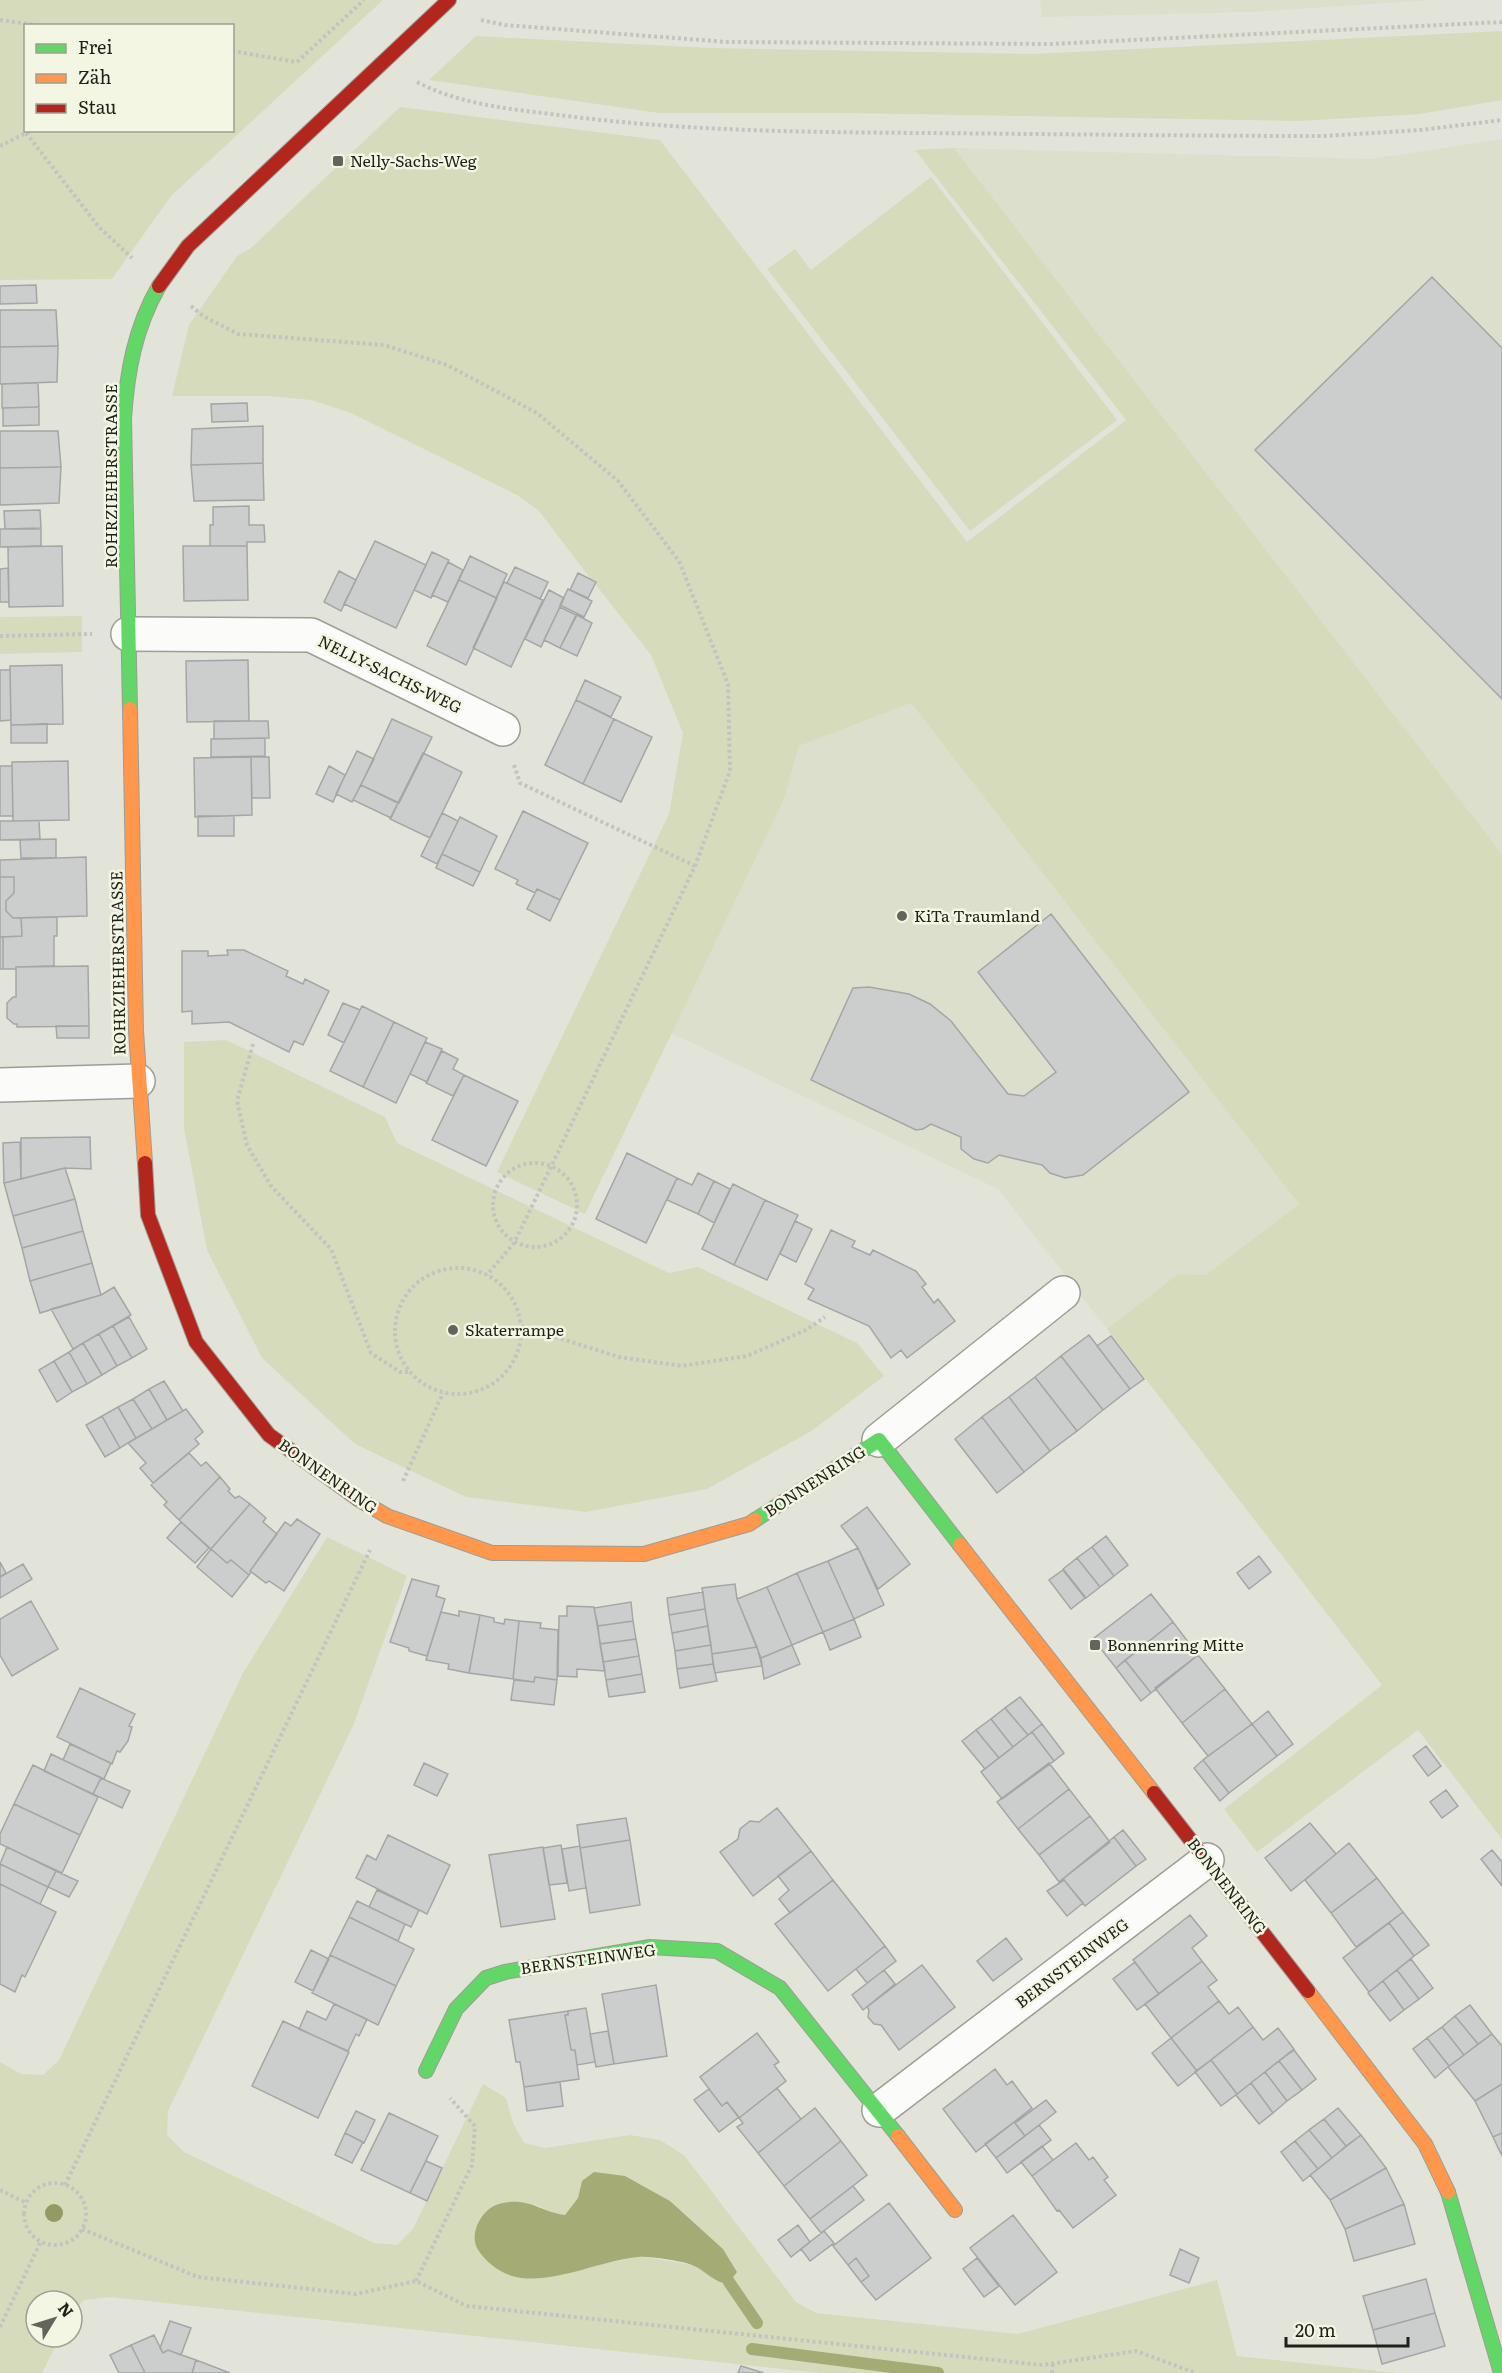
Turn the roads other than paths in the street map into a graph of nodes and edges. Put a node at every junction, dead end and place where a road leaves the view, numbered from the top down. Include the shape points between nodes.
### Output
1 (448, 0) edge
2 (128, 634) junction
3 (503, 729) road end
4 (138, 1081) junction
5 (0, 1084) edge
6 (1063, 1293) dead end
7 (879, 1440) junction
8 (1207, 1860) junction
9 (426, 2071) road end
10 (879, 2110) junction
11 (955, 2210) dead end
12 (1501, 2373) edge

1 - 2 street, ROHRZIEHERSTRASSE via 201,233 160,281 146,307 127,377 124,419
2 - 3 street, NELLY-SACHS-WEG via 311,635
2 - 4 street, ROHRZIEHERSTRASSE
4 - 5 street
4 - 7 street, BONNENRING via 148,1215 196,1342 269,1435 387,1516 492,1553 644,1554 749,1524
6 - 7 street, BONNENRING
7 - 8 street, BONNENRING
8 - 10 street, BERNSTEINWEG
8 - 12 street, BONNENRING via 1425,2144 1451,2197
9 - 10 street, BERNSTEINWEG via 456,2009 486,1978 650,1947 717,1951 780,1988
10 - 11 street, BERNSTEINWEG

